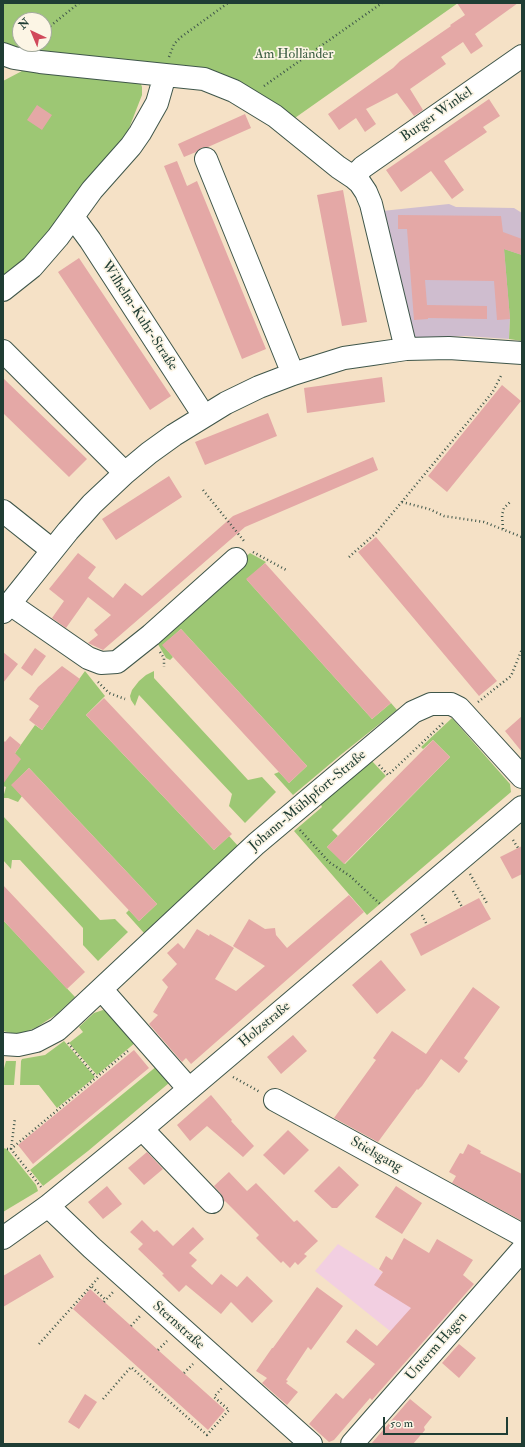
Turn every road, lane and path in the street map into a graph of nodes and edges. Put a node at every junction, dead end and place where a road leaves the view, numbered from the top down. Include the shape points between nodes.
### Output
1 (79, 3) edge
2 (228, 3) edge
3 (382, 3) edge
4 (52, 25) edge
5 (522, 56) edge
6 (7, 59) edge
7 (165, 75) junction
8 (247, 98) junction
9 (206, 159) dead end
10 (353, 177) junction
11 (73, 217) junction
12 (3, 290) edge
13 (406, 349) junction
14 (3, 351) edge
15 (522, 353) edge
16 (293, 374) junction
17 (502, 376) dead end
18 (204, 416) junction
19 (124, 473) junction
20 (203, 490) dead end
21 (402, 502) junction
22 (510, 502) dead end
23 (3, 511) edge
24 (504, 529) junction
25 (522, 537) edge
26 (52, 550) junction
27 (245, 552) junction
28 (349, 557) dead end
29 (288, 571) dead end
30 (6, 608) edge
31 (522, 648) edge
32 (454, 717) junction
33 (376, 762) dead end
34 (522, 778) edge
35 (522, 807) edge
36 (289, 816) junction
37 (511, 836) dead end
38 (518, 848) dead end
39 (469, 872) dead end
40 (451, 887) dead end
41 (488, 905) dead end
42 (383, 907) dead end
43 (462, 907) dead end
44 (421, 913) dead end
45 (427, 925) dead end
46 (102, 990) junction
47 (64, 1038) dead end
48 (3, 1044) edge
49 (132, 1047) dead end
50 (230, 1076) dead end
51 (96, 1077) junction
52 (189, 1089) junction
53 (275, 1100) joint
54 (15, 1118) dead end
55 (142, 1129) junction
56 (3, 1149) edge
57 (11, 1149) junction
58 (46, 1199) junction
59 (212, 1202) dead end
60 (522, 1234) edge
61 (3, 1238) edge
62 (522, 1250) edge
63 (99, 1277) dead end
64 (90, 1286) junction
65 (115, 1291) dead end
66 (141, 1315) dead end
67 (131, 1326) dead end
68 (168, 1340) dead end
69 (39, 1344) dead end
70 (158, 1350) dead end
71 (194, 1363) dead end
72 (184, 1374) dead end
73 (214, 1397) dead end
74 (103, 1399) dead end
75 (311, 1444) edge
76 (352, 1444) edge

1 - 4 path
2 - 7 path via 174,44
3 - 8 path
5 - 10 street, Burger Winkel via 363,167
6 - 7 street
7 - 8 street via 204,79
7 - 11 street via 157,103 140,133
8 - 10 street via 275,116
9 - 16 street
10 - 13 street via 366,192 371,204
11 - 12 street via 32,267
11 - 18 street, Wilhelm-Kuhr-Straße
13 - 15 street via 449,348
13 - 16 street via 344,358
14 - 19 street
16 - 18 street via 259,387
17 - 21 path via 492,393
18 - 19 street
19 - 26 street via 92,504
20 - 27 path
21 - 24 path via 444,516 484,522
21 - 28 path via 376,533
22 - 24 path via 502,515
23 - 26 street
24 - 25 path
26 - 30 street
27 - 29 path
27 - 30 street via 117,662 101,663 88,658
31 - 32 path via 511,676
32 - 33 path via 388,775
32 - 34 street, Johann-Mühlpfort-Straße
32 - 36 street, Johann-Mühlpfort-Straße via 459,708 451,704 431,704 413,712
35 - 52 street, Holzstraße
36 - 42 path via 329,862 350,876
36 - 46 street, Johann-Mühlpfort-Straße via 158,935
37 - 38 path
39 - 41 path
40 - 43 path
44 - 45 path
46 - 48 street, Johann-Mühlpfort-Straße via 46,1036 18,1045
46 - 52 street
47 - 51 path
49 - 51 path
50 - 53 path
51 - 57 path
52 - 55 street, Holzstraße
53 - 60 street, Stielsgang
54 - 57 path
55 - 58 street, Holzstraße
55 - 59 street
56 - 57 path
57 - 58 path
58 - 61 street, Holzstraße
58 - 75 street, Sternstraße via 92,1248
62 - 76 street, Unterm Hagen
63 - 64 path
64 - 65 path via 105,1301
64 - 69 path
66 - 67 path
68 - 70 path
71 - 72 path
73 - 74 path via 229,1410 207,1435 131,1367

